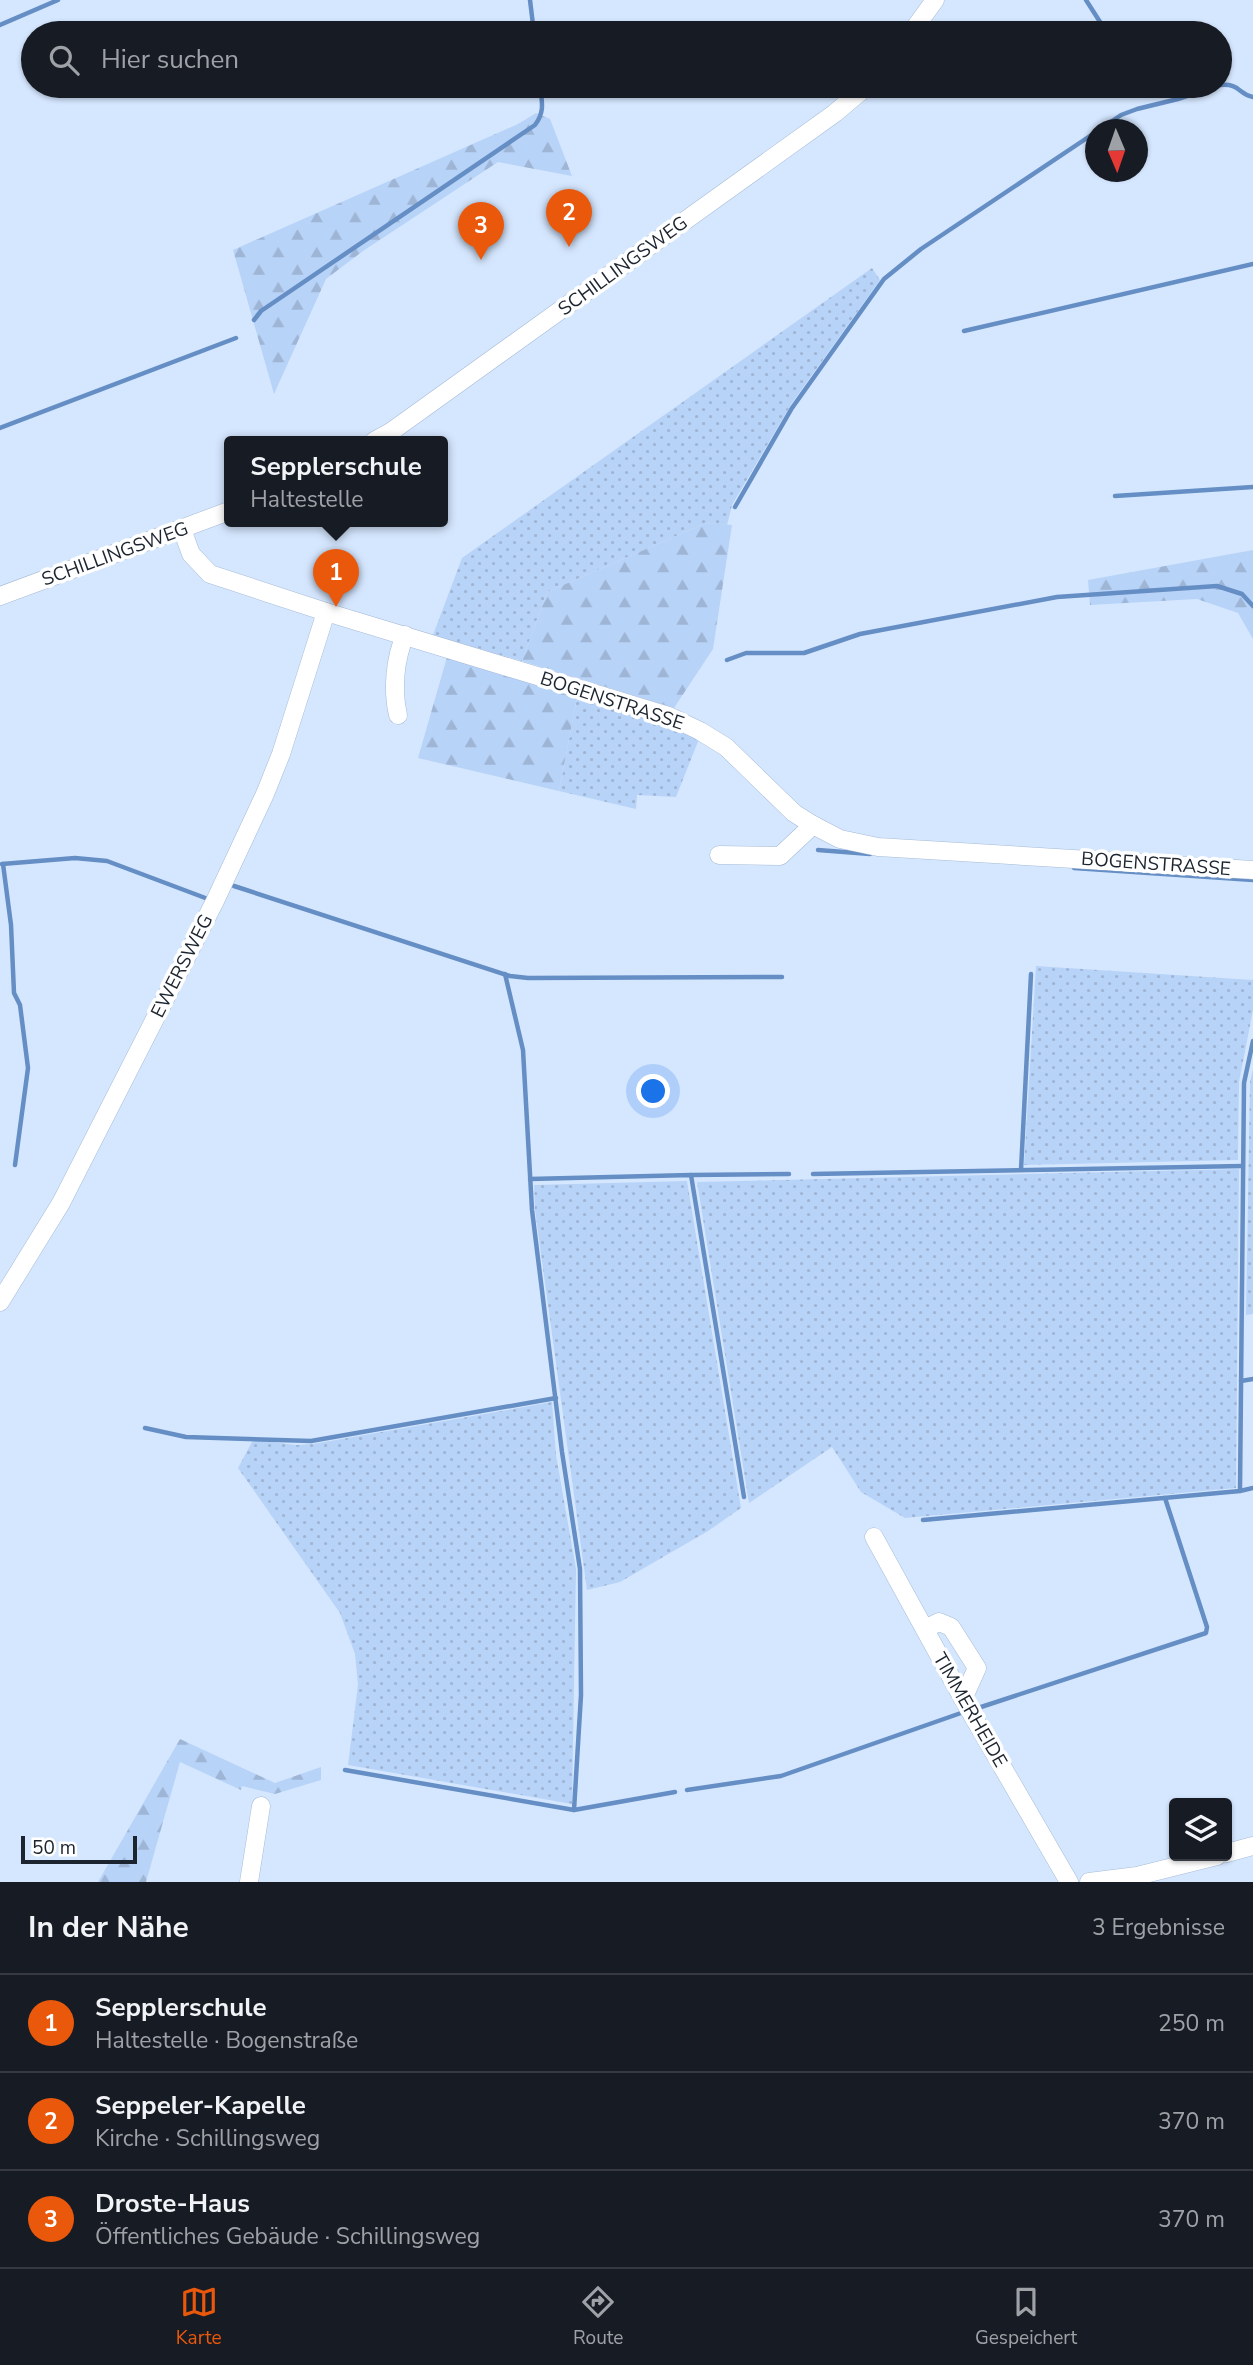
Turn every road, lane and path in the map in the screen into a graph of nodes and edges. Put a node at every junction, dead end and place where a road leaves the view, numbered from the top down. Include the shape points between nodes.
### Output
1 (935, 0) edge
2 (920, 21) edge
3 (853, 98) edge
4 (383, 436) edge
5 (224, 513) edge
6 (182, 529) junction
7 (0, 596) edge
8 (326, 612) junction
9 (405, 635) junction
10 (398, 715) dead end
11 (813, 825) junction
12 (719, 855) dead end
13 (1253, 870) edge
14 (0, 1302) edge
15 (874, 1537) dead end
16 (925, 1629) junction
17 (963, 1699) junction
18 (261, 1806) dead end
19 (1253, 1846) edge
20 (1232, 1852) edge
21 (1197, 1861) edge
22 (249, 1882) edge
23 (1069, 1882) edge
24 (1089, 1882) edge

1 - 2 street
3 - 4 street, SCHILLINGSWEG
5 - 6 street, SCHILLINGSWEG
6 - 7 street, SCHILLINGSWEG
6 - 8 street, BOGENSTRASSE via 191,554 210,574
8 - 9 street, BOGENSTRASSE
8 - 14 street, EWERSWEG via 281,754 215,901 61,1203
9 - 10 street via 398,652
9 - 11 street, BOGENSTRASSE via 669,716 726,747 794,813
11 - 12 street via 780,856
11 - 13 street, BOGENSTRASSE via 840,839 878,847
15 - 16 street, TIMMERHEIDE
16 - 17 street, TIMMERHEIDE
16 - 17 street via 939,1622 951,1626 977,1668
17 - 23 street, TIMMERHEIDE
18 - 22 street
19 - 20 street
21 - 24 street

